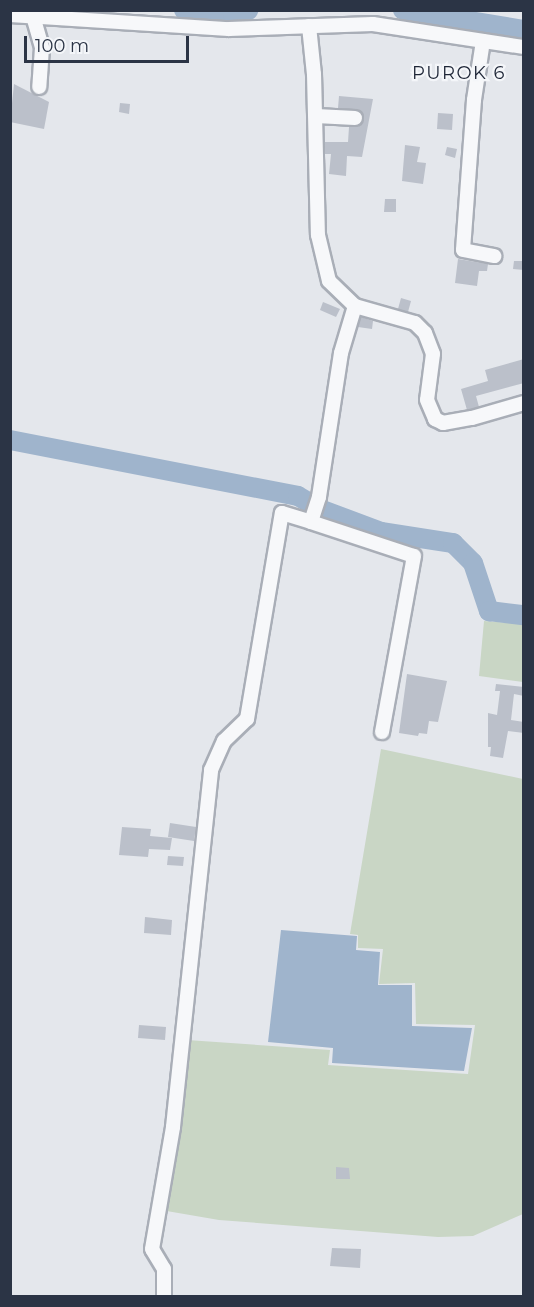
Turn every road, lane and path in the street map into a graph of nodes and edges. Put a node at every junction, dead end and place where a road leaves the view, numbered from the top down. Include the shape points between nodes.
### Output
1 (10, 15) edge
2 (33, 16) junction
3 (309, 26) junction
4 (483, 41) junction
5 (524, 47) edge
6 (39, 87) dead end
7 (316, 116) junction
8 (355, 118) dead end
9 (494, 255) dead end
10 (355, 306) junction
11 (524, 403) edge
12 (312, 519) junction
13 (382, 732) dead end
14 (164, 1296) edge

1 - 2 street
2 - 3 street via 229,29
2 - 6 street via 42,48
3 - 4 street via 373,24
3 - 7 street
4 - 5 street
4 - 9 street via 474,100 463,250
7 - 8 street
7 - 10 street via 322,259 329,281
10 - 11 street via 415,322 425,333 433,354 427,400 435,419 443,423 472,418
10 - 12 street via 341,353 319,497
12 - 13 street via 414,556
12 - 14 street via 282,513 247,719 224,741 211,770 173,1127 152,1249 164,1269

